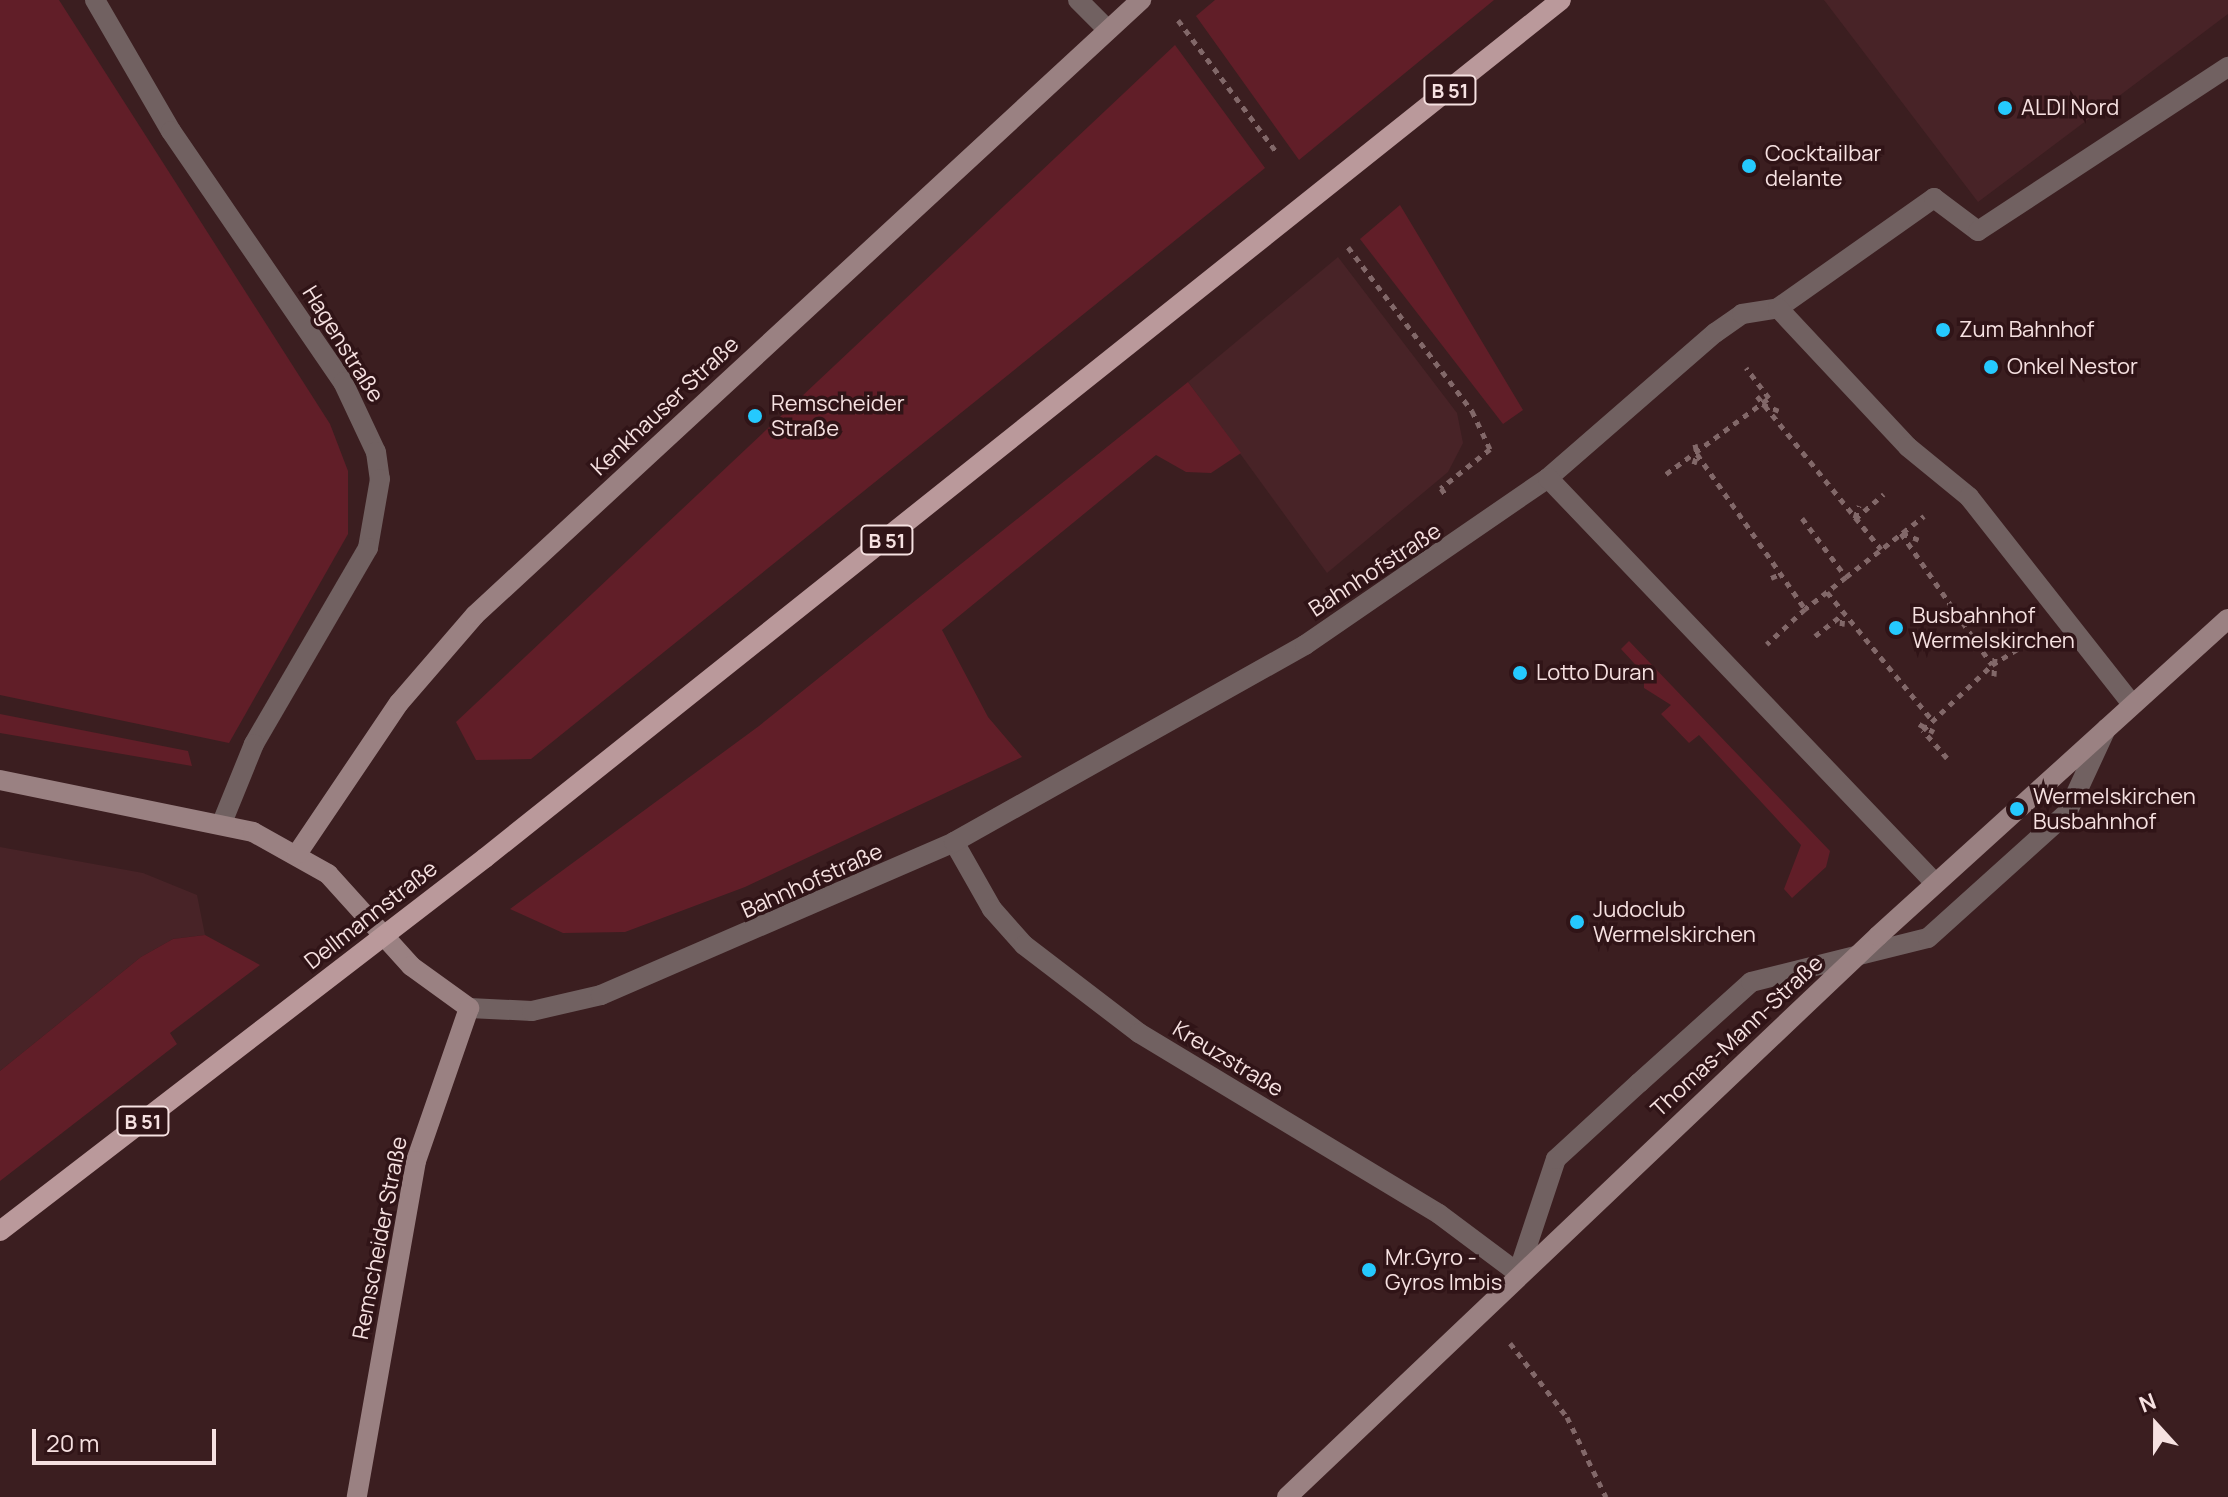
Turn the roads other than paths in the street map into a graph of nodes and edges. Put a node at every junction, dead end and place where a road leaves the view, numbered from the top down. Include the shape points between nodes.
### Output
1 (95, 0) edge
2 (1078, 0) edge
3 (1141, 0) edge
4 (1561, 0) edge
5 (1108, 30) junction
6 (2228, 67) edge
7 (1778, 308) junction
8 (1548, 478) junction
9 (2228, 619) edge
10 (2132, 704) junction
11 (2106, 729) junction
12 (0, 780) edge
13 (222, 823) junction
14 (954, 842) junction
15 (297, 854) junction
16 (1935, 883) junction
17 (1858, 956) junction
18 (469, 1008) junction
19 (0, 1231) edge
20 (1518, 1273) junction
21 (357, 1497) edge
22 (1287, 1497) edge

1 - 13 street, Hagenstraße via 171,131 362,416 380,479 368,548 254,744
2 - 5 street
3 - 5 street, Kenkhauser Straße
4 - 19 main road, Dellmannstraße / B 51 via 485,858
5 - 15 street, Kenkhauser Straße via 475,615 399,703
6 - 7 street via 1978,231 1934,198
7 - 8 street, Bahnhofstraße via 1742,314 1715,333 1589,435
7 - 10 street via 1908,447 1969,497
8 - 14 street, Bahnhofstraße via 1292,653
8 - 16 street
9 - 10 street, Thomas-Mann-Straße
10 - 11 street, Thomas-Mann-Straße
11 - 16 street, Thomas-Mann-Straße
11 - 17 street via 2067,813 2010,866 1928,938
12 - 13 street
13 - 15 street
14 - 18 street, Bahnhofstraße via 601,995 532,1011
14 - 20 street, Kreuzstraße via 992,909 1024,945 1127,1024 1439,1214
15 - 18 street via 348,891 411,966
16 - 17 street, Thomas-Mann-Straße
17 - 20 street, Thomas-Mann-Straße
17 - 20 street via 1751,982 1556,1159
18 - 21 street, Remscheider Straße via 416,1161
20 - 22 street, Thomas-Mann-Straße

